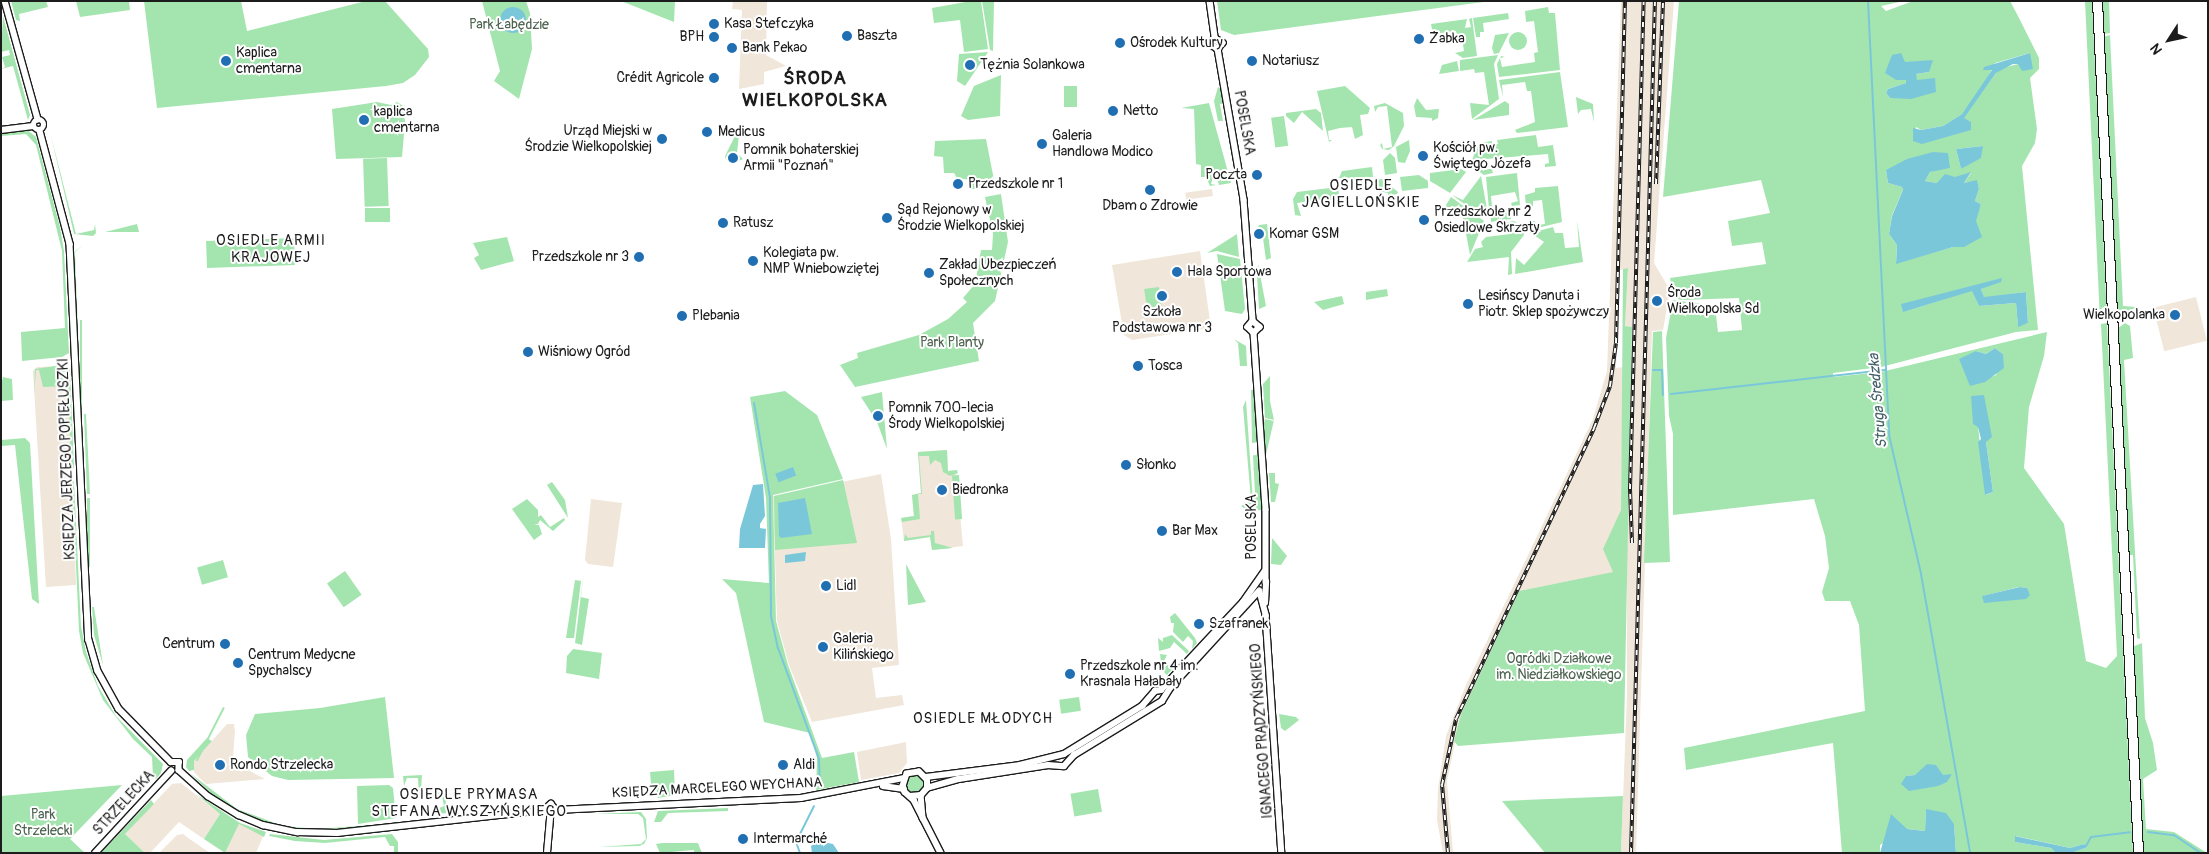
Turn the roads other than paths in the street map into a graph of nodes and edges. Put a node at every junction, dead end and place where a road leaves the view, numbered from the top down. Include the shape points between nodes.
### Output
1 (5, 1) edge
2 (1210, 1) edge
3 (2097, 1) edge
4 (38, 119) junction
5 (34, 126) junction
6 (1, 130) edge
7 (40, 130) junction
8 (1260, 587) junction
9 (1248, 602) junction
10 (1265, 608) junction
11 (1163, 693) junction
12 (1152, 696) junction
13 (1157, 702) junction
14 (1064, 754) junction
15 (1055, 757) junction
16 (1067, 761) junction
17 (171, 762) junction
18 (1057, 765) junction
19 (171, 770) junction
20 (179, 770) junction
21 (926, 777) junction
22 (904, 778) junction
23 (878, 786) junction
24 (927, 788) junction
25 (904, 789) junction
26 (921, 795) junction
27 (910, 796) junction
28 (544, 810) junction
29 (556, 810) junction
30 (550, 816) junction
31 (924, 820) junction
32 (95, 853) edge
33 (547, 853) edge
34 (941, 853) edge
35 (1282, 853) edge
36 (2138, 853) edge

1 - 4 street
2 - 8 street, POSELSKA via 1215,38 1223,43 1218,49 1244,200 1253,321 1248,327 1254,333 1266,510 1265,570
3 - 36 highway
4 - 5 street
4 - 7 street, KSIĘDZA JERZEGO POPIEŁUSZKI via 45,124
5 - 6 street
5 - 7 street
7 - 17 street, KSIĘDZA JERZEGO POPIEŁUSZKI via 70,244 89,640 98,671 119,709
8 - 9 street
8 - 10 street, IGNACEGO PRĄDZYŃSKIEGO
8 - 10 street, IGNACEGO PRĄDZYŃSKIEGO via 1267,590
8 - 11 street
9 - 10 street via 1257,602
9 - 11 street
10 - 35 street, IGNACEGO PRĄDZYŃSKIEGO
11 - 12 street via 1155,691
11 - 13 street
12 - 13 street
12 - 14 street via 1142,706
13 - 16 street
14 - 15 street
14 - 16 street
15 - 18 street
15 - 21 street via 1020,765
16 - 18 street via 1064,766
17 - 19 street
17 - 20 street, KSIĘDZA JERZEGO POPIEŁUSZKI via 179,762
18 - 24 street via 959,779
19 - 20 street
19 - 32 street, STRZELECKA
20 - 28 street via 229,810 263,825 297,832 337,833
21 - 22 street via 915,771
21 - 24 street
22 - 23 street, KSIĘDZA MARCELEGO WEYCHANA
22 - 25 street
23 - 25 street, KSIĘDZA MARCELEGO WEYCHANA
23 - 29 street, KSIĘDZA MARCELEGO WEYCHANA via 801,798
24 - 26 street
25 - 27 street
26 - 27 street
26 - 31 street
27 - 31 street
28 - 29 street, KSIĘDZA MARCELEGO WEYCHANA via 551,804
28 - 30 street
29 - 30 street
30 - 33 street
31 - 34 street

